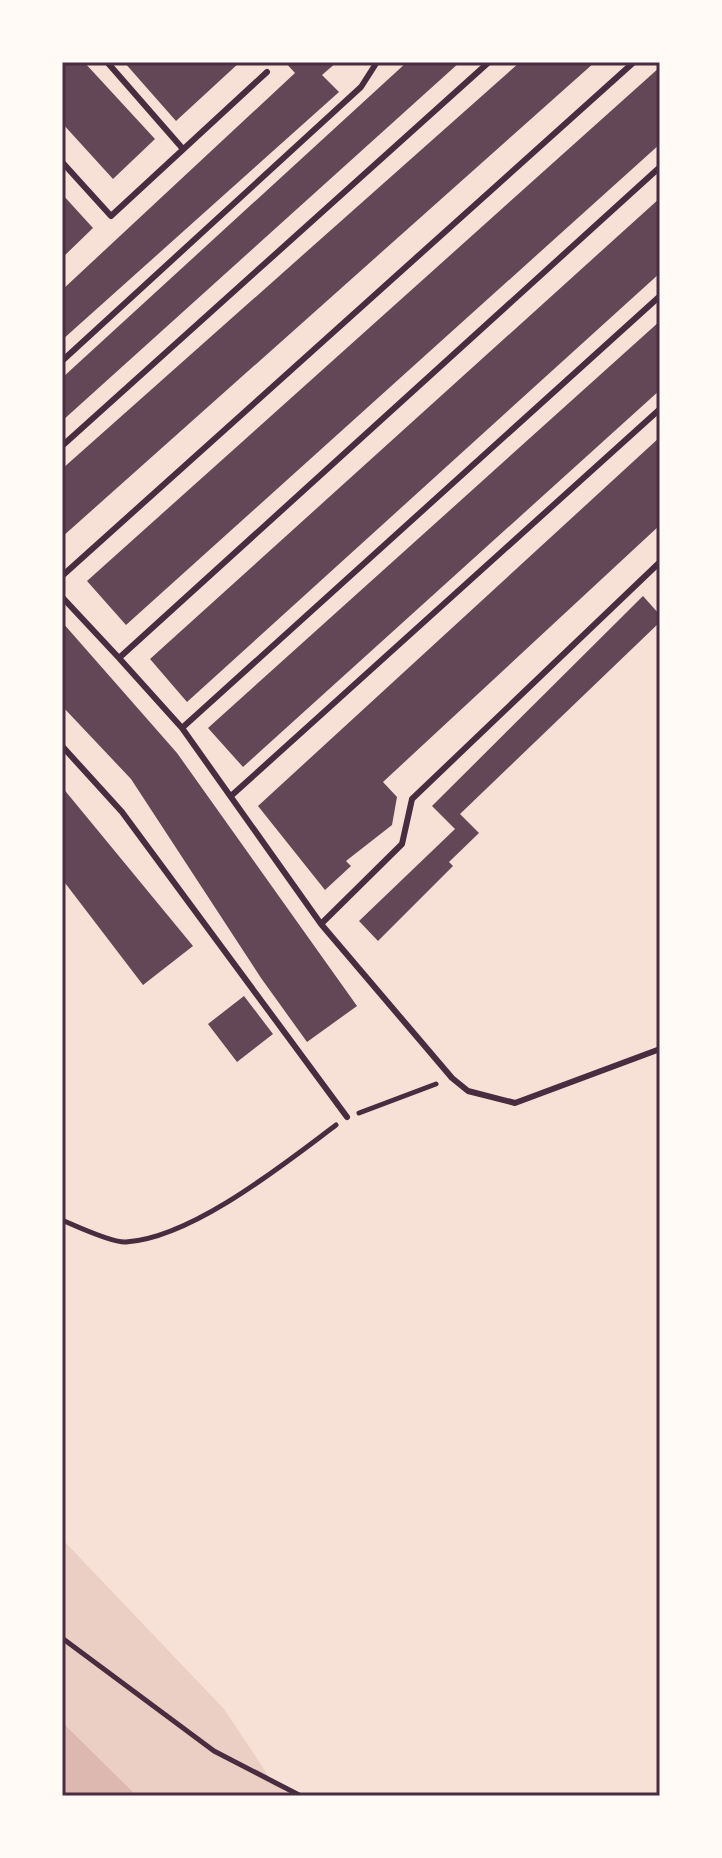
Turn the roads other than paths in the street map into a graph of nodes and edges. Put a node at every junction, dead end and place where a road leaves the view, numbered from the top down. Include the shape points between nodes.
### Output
1 (107, 62) edge
2 (377, 62) edge
3 (489, 62) edge
4 (634, 62) edge
5 (267, 72) dead end
6 (183, 149) junction
7 (62, 162) edge
8 (660, 167) edge
9 (660, 296) edge
10 (62, 361) edge
11 (660, 409) edge
12 (62, 446) edge
13 (660, 562) edge
14 (62, 576) edge
15 (62, 597) edge
16 (119, 658) junction
17 (182, 728) junction
18 (62, 746) edge
19 (231, 796) junction
20 (321, 924) junction
21 (660, 1049) edge
22 (347, 1117) road end

1 - 6 lane
2 - 10 lane via 361,87
3 - 12 lane
4 - 14 lane
5 - 6 lane
6 - 7 lane via 111,216
8 - 16 lane
9 - 17 lane
11 - 19 lane
13 - 20 lane via 412,799 402,844
15 - 16 lane
16 - 17 lane
17 - 19 lane
18 - 22 lane via 122,812
19 - 20 lane
20 - 21 lane via 468,1091 515,1103

